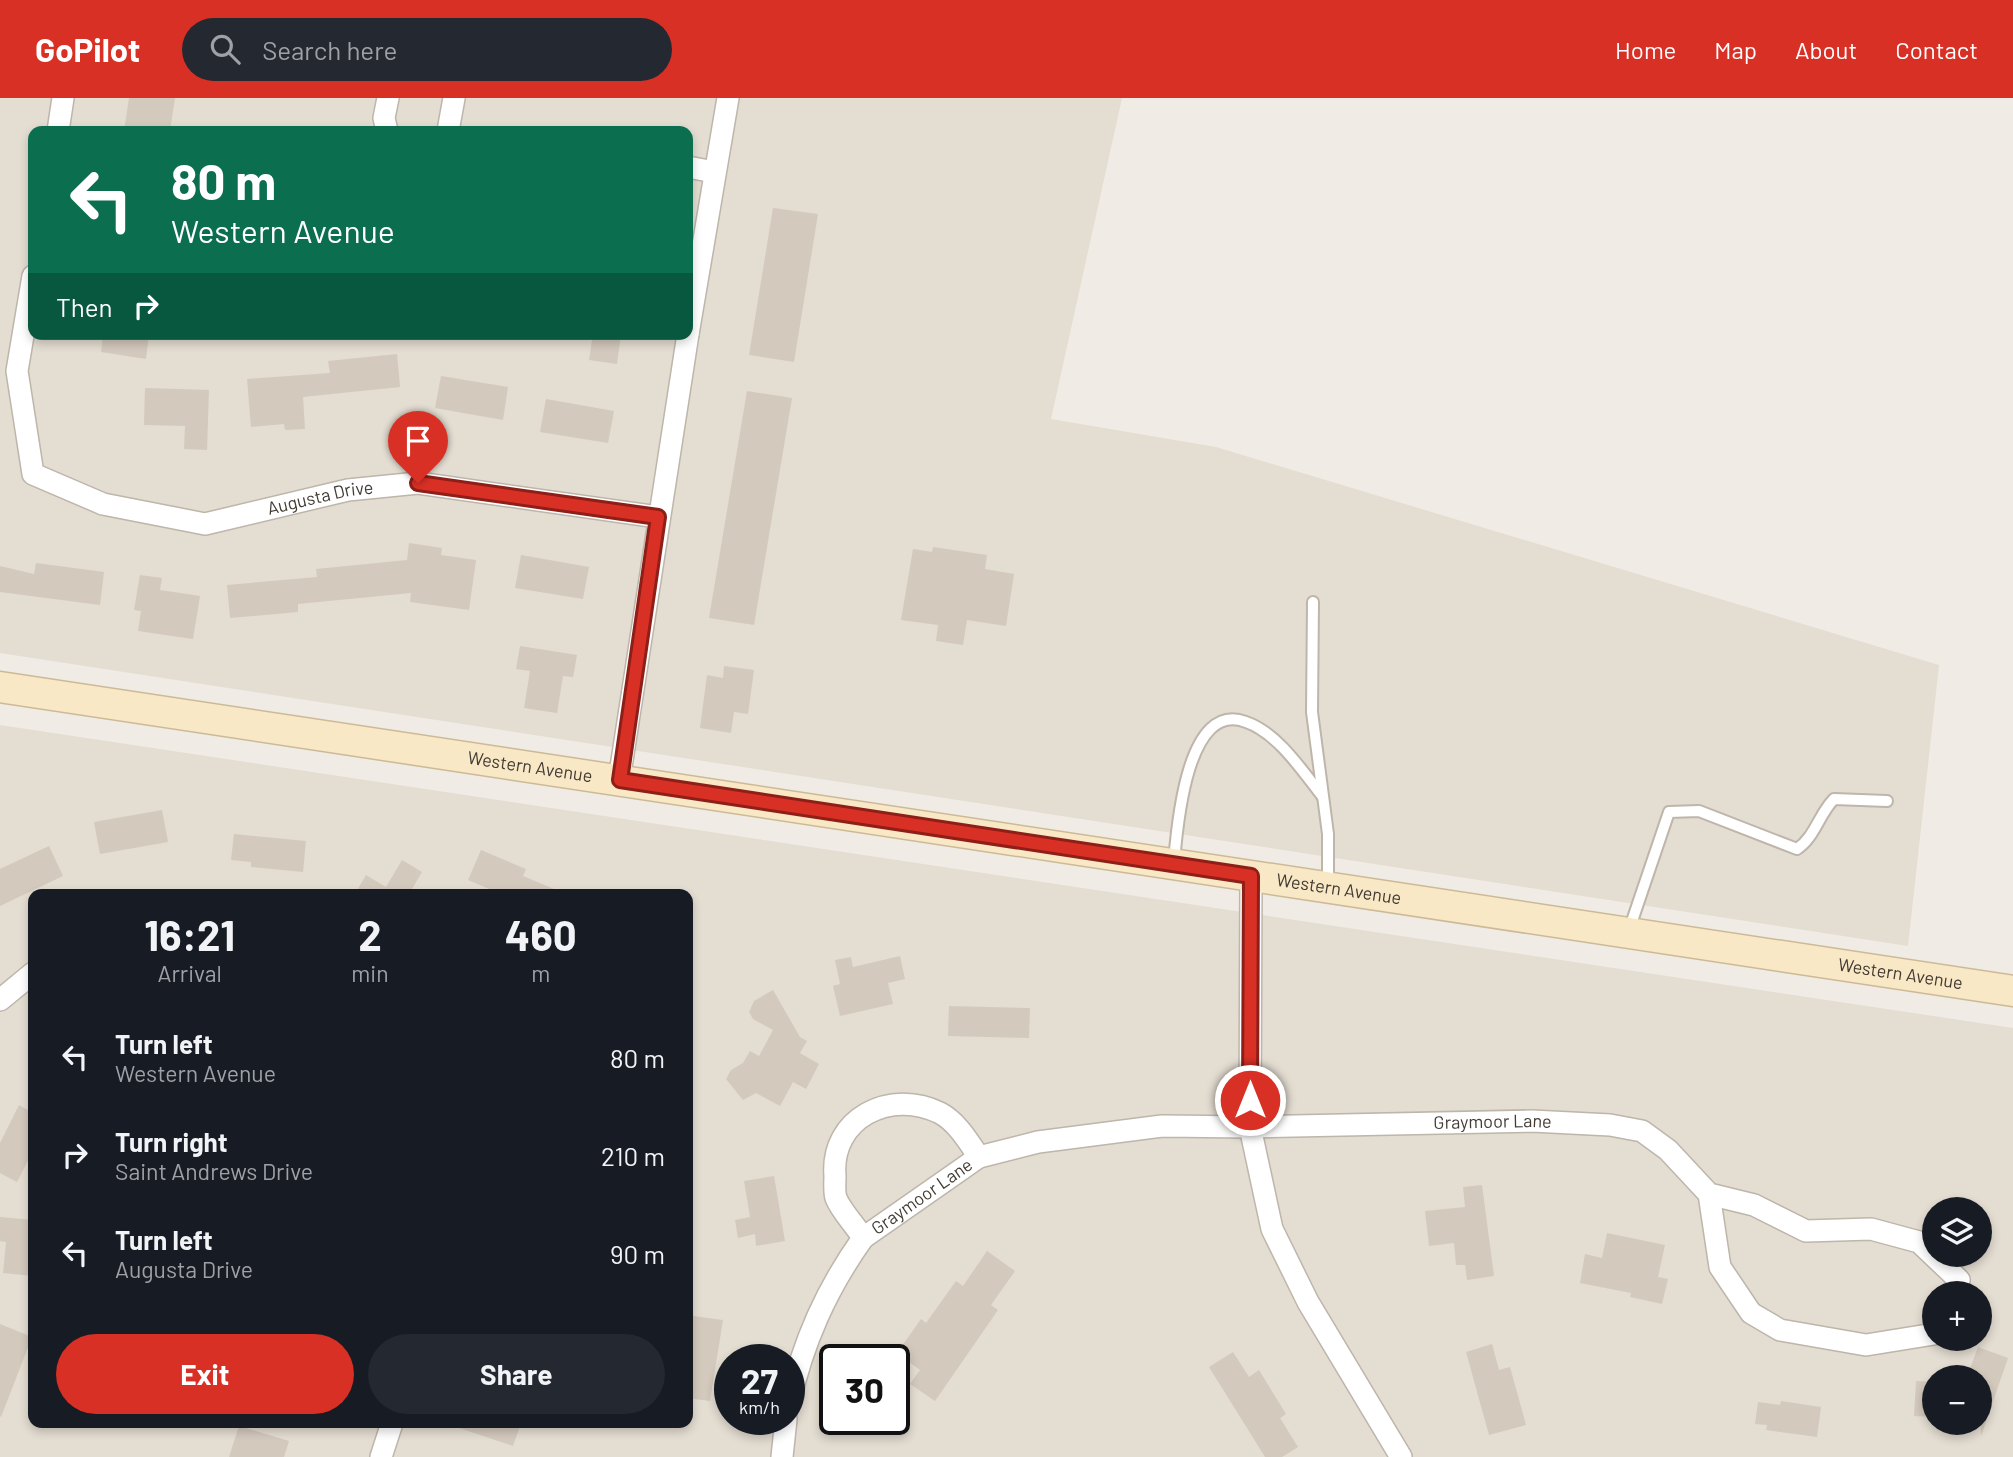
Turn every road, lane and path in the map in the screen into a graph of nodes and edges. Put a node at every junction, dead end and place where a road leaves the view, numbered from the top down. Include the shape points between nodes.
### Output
1 (63, 98) edge
2 (387, 98) edge
3 (454, 98) edge
4 (728, 98) edge
5 (59, 126) edge
6 (386, 126) edge
7 (451, 126) edge
8 (693, 168) edge
9 (714, 172) junction
10 (693, 303) edge
11 (28, 306) edge
12 (687, 340) edge
13 (658, 517) junction
14 (1313, 602) dead end
15 (0, 687) edge
16 (620, 780) junction
17 (1323, 797) junction
18 (1887, 801) dead end
19 (1174, 864) junction
20 (1251, 876) junction
21 (1328, 888) junction
22 (1628, 933) junction
23 (28, 977) edge
24 (2013, 991) edge
25 (0, 1000) edge
26 (1250, 1127) junction
27 (979, 1157) junction
28 (1709, 1194) junction
29 (863, 1238) junction
30 (1959, 1281) edge
31 (1922, 1336) edge
32 (805, 1344) edge
33 (390, 1428) edge
34 (784, 1435) edge
35 (381, 1457) edge
36 (782, 1457) edge
37 (1401, 1457) edge

1 - 5 street
2 - 6 street
3 - 7 street
4 - 9 street
8 - 9 street
9 - 10 street
11 - 13 street, Augusta Drive via 17,371 33,474 103,504 205,524 348,490 418,483
12 - 13 street
13 - 16 street
14 - 17 lane via 1312,712
15 - 16 main road, Western Avenue
16 - 19 main road, Western Avenue
17 - 19 lane via 1255,726 1244,720 1222,721 1202,738 1189,773 1177,824
17 - 21 lane
18 - 22 lane via 1834,799 1806,843 1797,849 1699,811 1669,812
19 - 20 main road, Western Avenue
20 - 21 main road, Western Avenue
20 - 26 street
21 - 22 main road, Western Avenue
22 - 24 main road, Western Avenue
23 - 25 street
26 - 27 street, Graymoor Lane via 1101,1131
26 - 28 street, Graymoor Lane via 1532,1121 1610,1125 1651,1137
26 - 37 street via 1272,1229 1308,1301
27 - 29 street, Graymoor Lane
27 - 29 street, Graymoor Lane via 962,1131 941,1114 916,1105 874,1108 846,1129 834,1163 836,1198
28 - 30 street via 1754,1206 1807,1231 1871,1229 1919,1242
28 - 31 street via 1720,1268 1751,1313 1780,1330 1866,1345
29 - 32 street, Graymoor Lane via 822,1305
33 - 35 street
34 - 36 street

